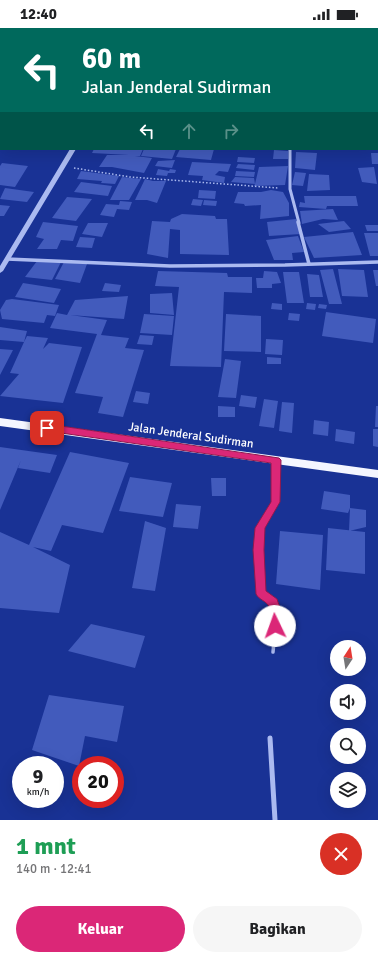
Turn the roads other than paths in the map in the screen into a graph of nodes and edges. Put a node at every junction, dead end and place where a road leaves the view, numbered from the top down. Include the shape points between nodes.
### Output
1 (72, 150) edge
2 (290, 150) edge
3 (7, 259) junction
4 (378, 262) edge
5 (309, 264) junction
6 (0, 271) edge
7 (0, 422) edge
8 (276, 460) junction
9 (378, 474) edge
10 (273, 652) dead end
11 (270, 738) dead end
12 (275, 820) edge

1 - 3 street
2 - 5 street via 290,189
3 - 5 street via 170,266
3 - 6 street
4 - 5 street
7 - 8 main road, Jalan Jenderal Sudirman
8 - 9 main road, Jalan Jenderal Sudirman
8 - 10 lane via 276,502 260,528 258,550 261,594 273,602 277,613
11 - 12 street

